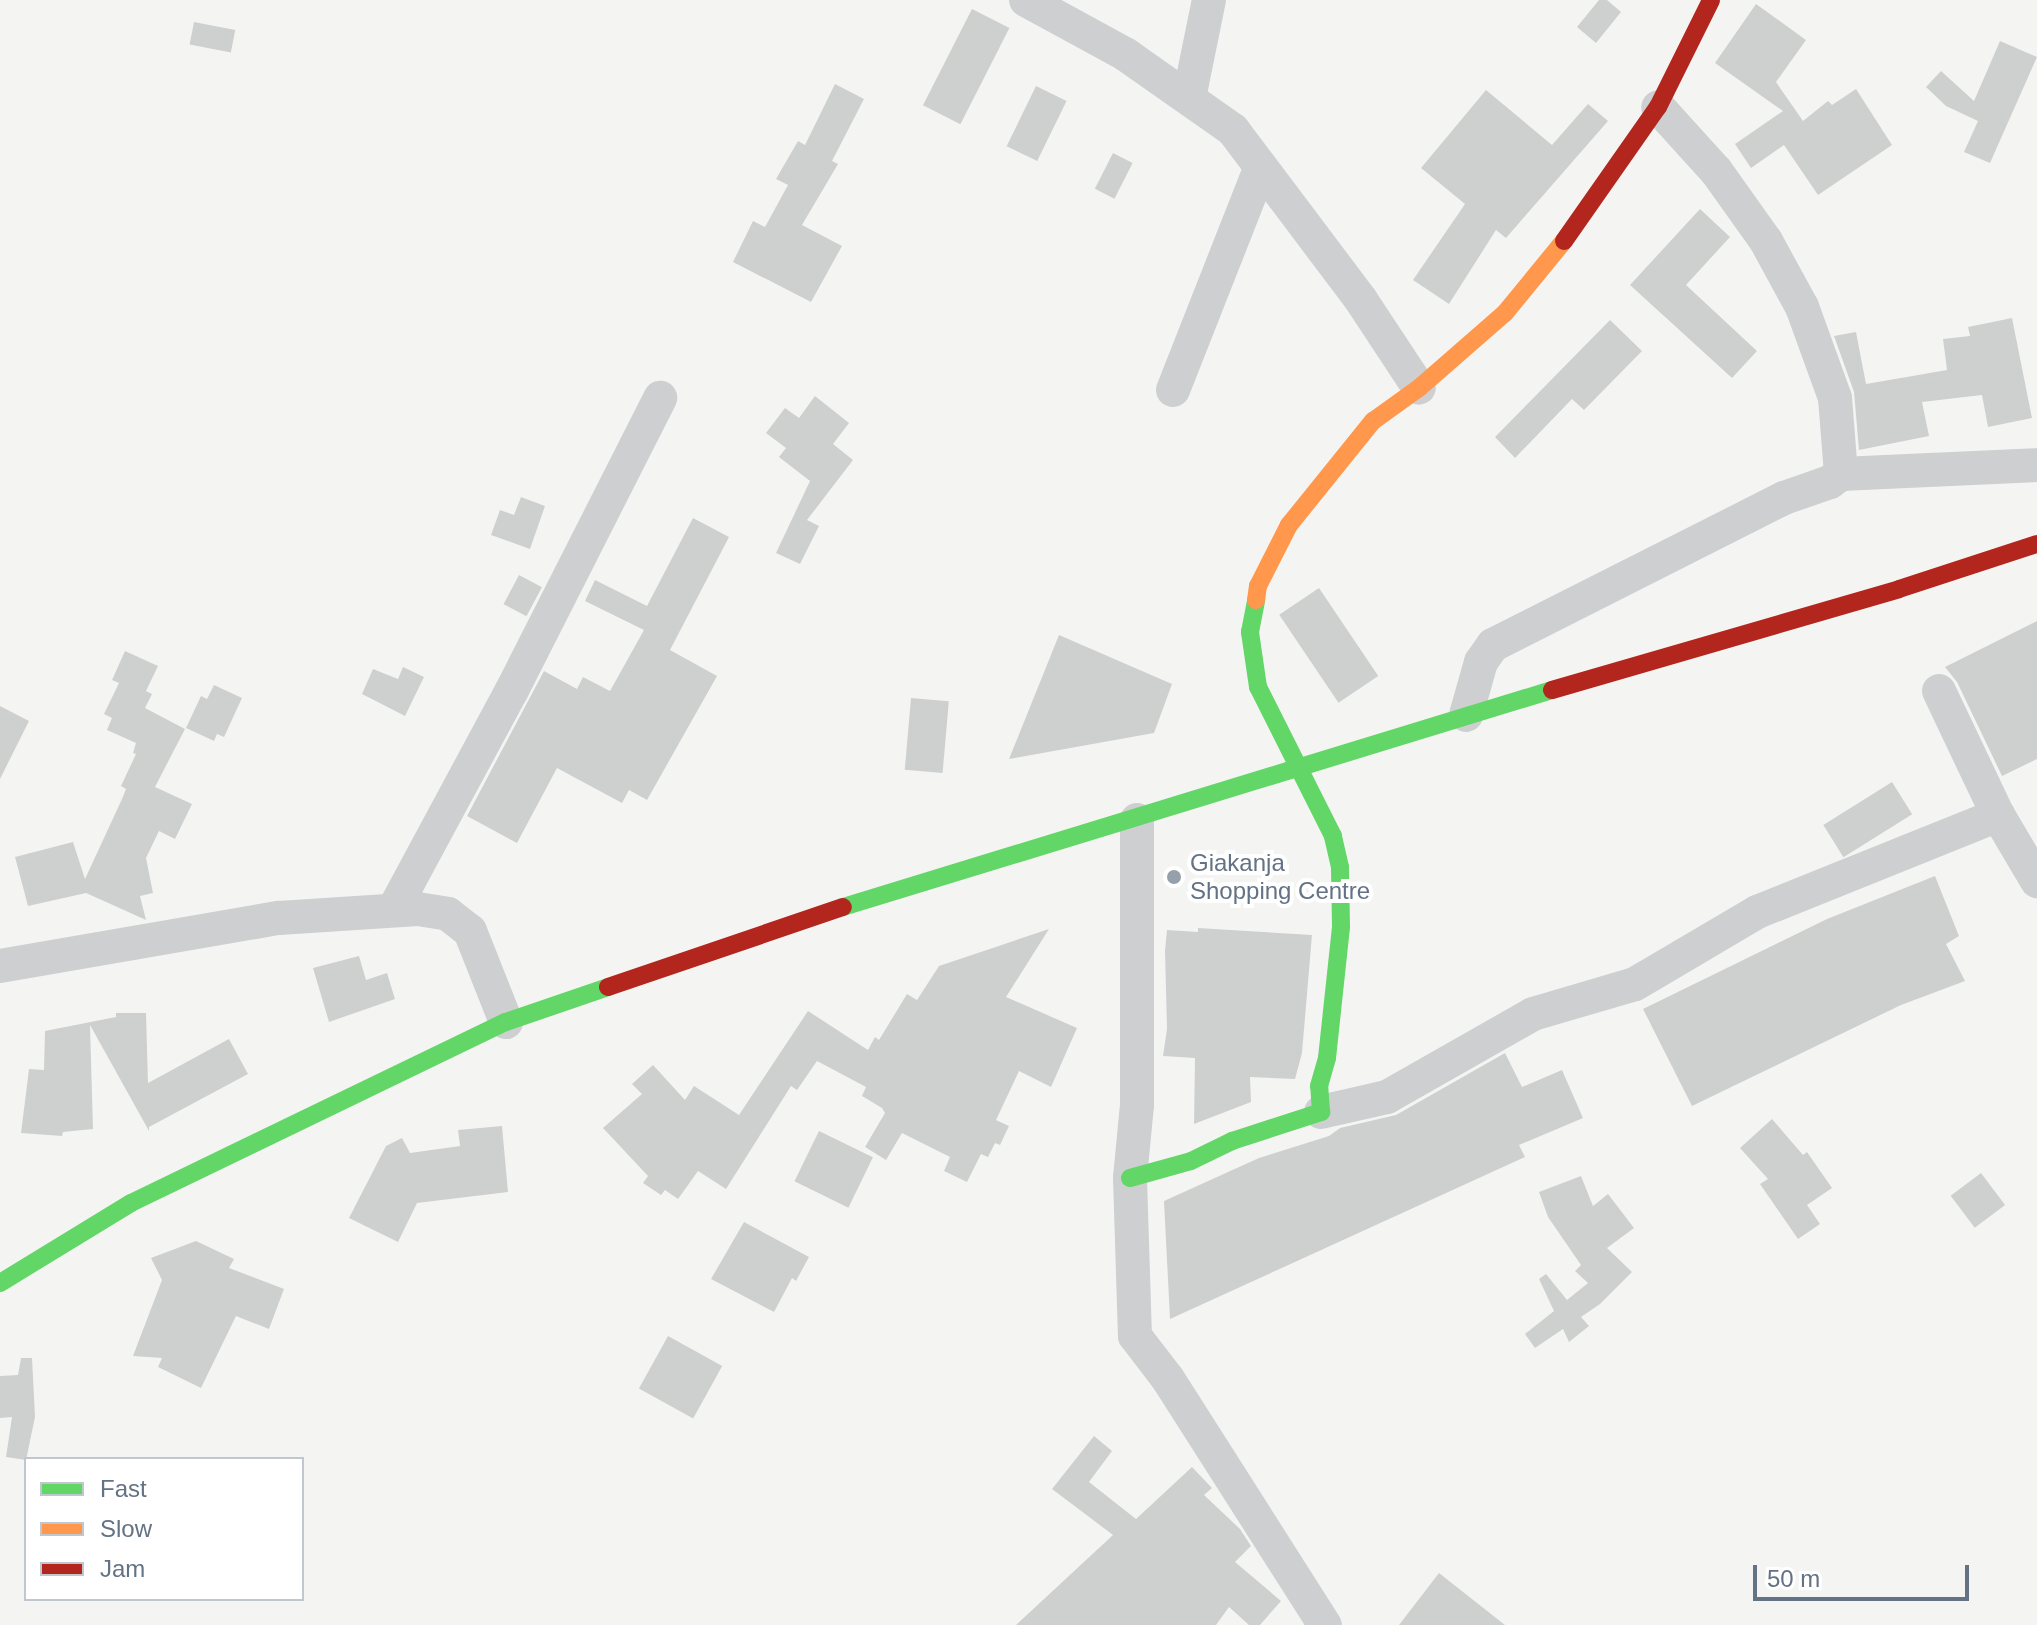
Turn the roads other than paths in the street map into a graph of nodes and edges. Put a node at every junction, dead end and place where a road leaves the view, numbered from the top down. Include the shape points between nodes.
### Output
1 (1026, 0) edge
2 (1209, 0) edge
3 (1711, 0) edge
4 (1189, 98) junction
5 (1658, 107) junction
6 (1260, 169) junction
7 (1419, 388) junction
8 (1173, 390) dead end
9 (660, 398) dead end
10 (2037, 465) edge
11 (1841, 474) junction
12 (2037, 544) edge
13 (1939, 691) dead end
14 (1466, 715) junction
15 (1298, 767) junction
16 (1998, 815) junction
17 (1137, 820) junction
18 (2037, 881) edge
19 (394, 909) junction
20 (0, 966) edge
21 (506, 1022) junction
22 (1321, 1112) junction
23 (1130, 1178) junction
24 (0, 1283) edge
25 (1325, 1625) edge

1 - 4 street via 1125,54
2 - 4 street
3 - 5 main road
4 - 6 street via 1233,130
5 - 7 main road via 1567,237 1505,313
5 - 11 street via 1716,171 1766,241 1802,307 1835,398
6 - 7 street via 1361,300
6 - 8 street
7 - 15 main road via 1373,421 1329,473 1289,525 1258,586 1250,632 1258,687
9 - 19 street
10 - 11 street
11 - 14 street via 1493,645 1481,662
12 - 14 main road
13 - 16 street
14 - 15 main road
15 - 17 main road
15 - 22 main road via 1333,836 1340,867 1341,927 1327,1058 1319,1086
16 - 18 street
16 - 22 street via 1757,912 1635,984 1533,1014 1387,1097
17 - 21 main road via 924,880
17 - 23 street via 1137,1105
19 - 20 street via 279,918
19 - 21 street via 448,914 470,931
21 - 24 main road via 131,1203
22 - 23 main road
23 - 25 street via 1135,1336

